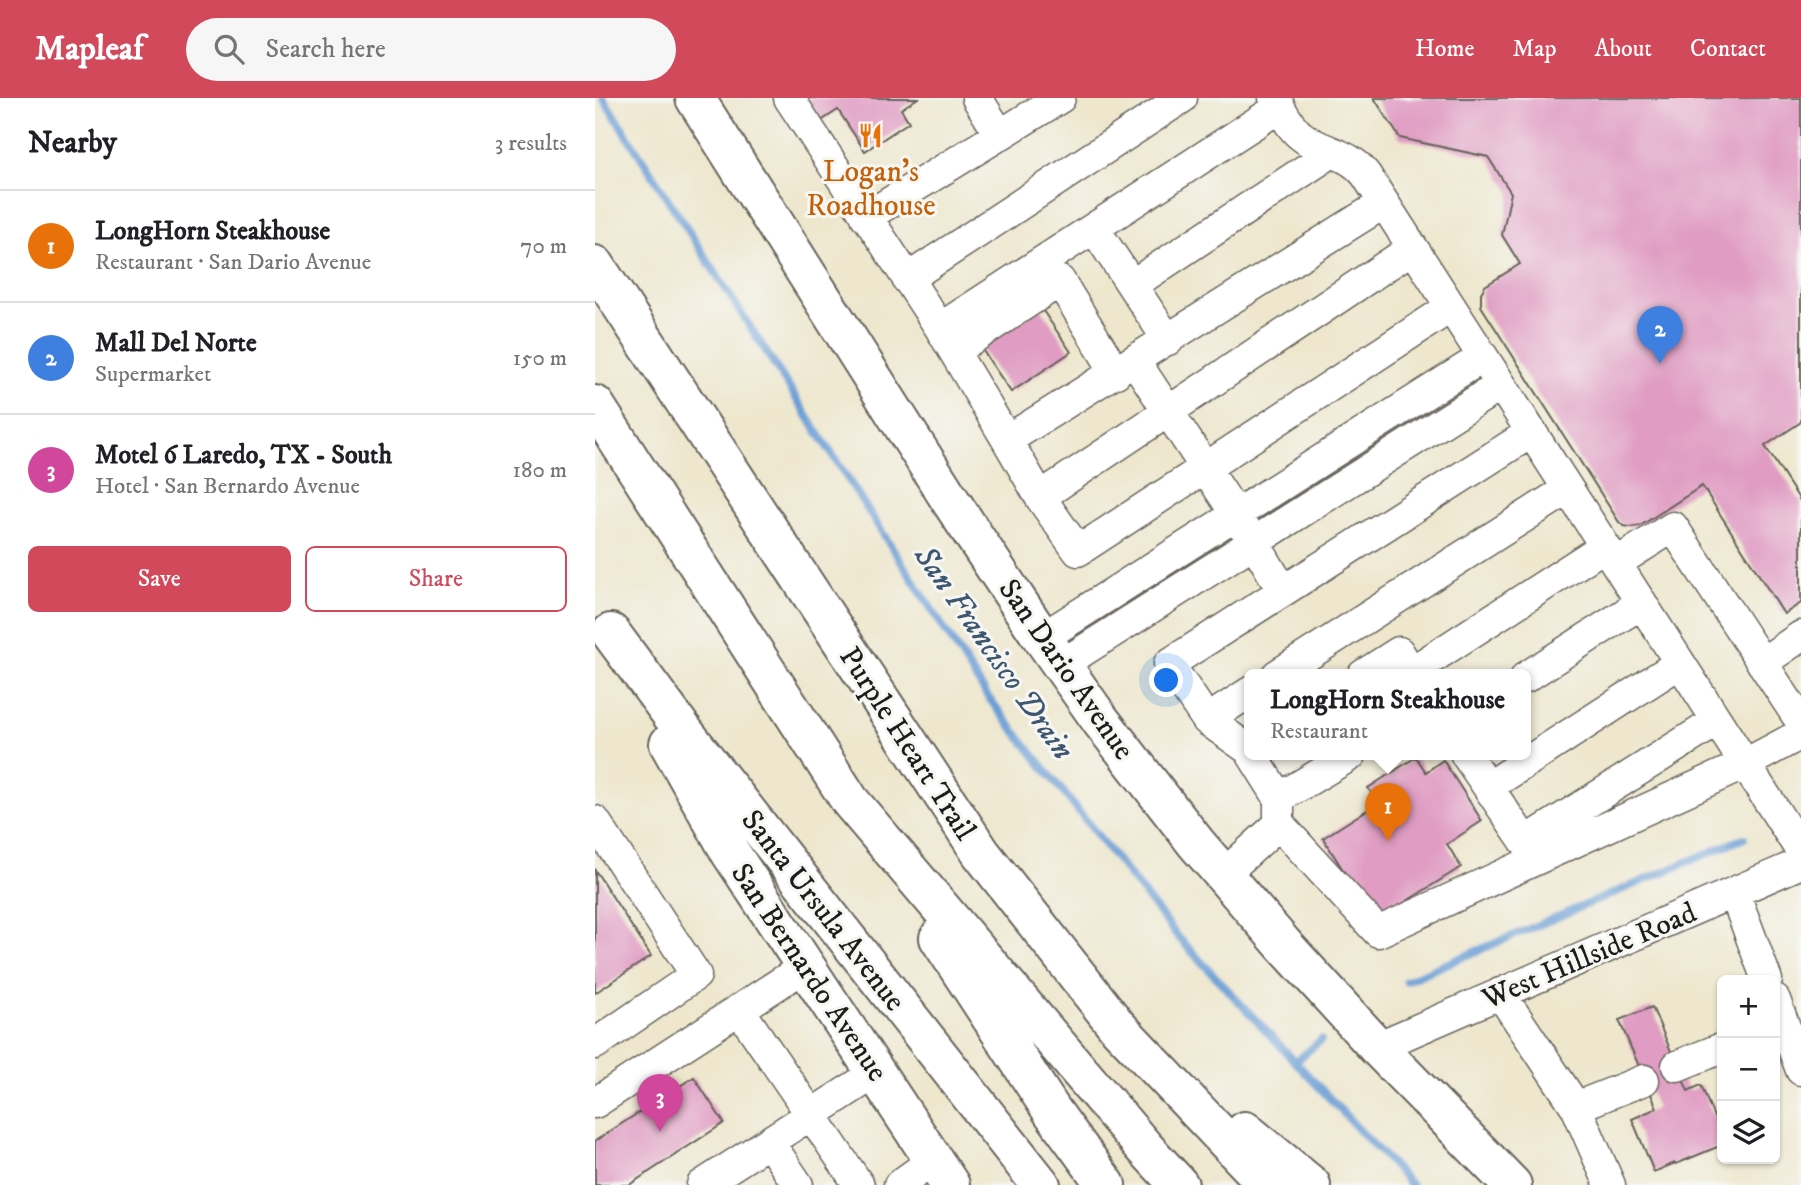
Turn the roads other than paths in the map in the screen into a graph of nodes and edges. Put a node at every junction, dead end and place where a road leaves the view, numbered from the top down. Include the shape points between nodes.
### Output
1 (695, 98) edge
2 (789, 98) edge
3 (977, 98) edge
4 (1060, 98) edge
5 (1182, 98) edge
6 (1277, 103) edge
7 (1000, 135) junction
8 (1332, 152) junction
9 (1384, 203) junction
10 (866, 217) junction
11 (1094, 228) junction
12 (1413, 248) junction
13 (595, 265) edge
14 (907, 279) junction
15 (1132, 285) junction
16 (1451, 307) junction
17 (947, 340) junction
18 (1168, 340) junction
19 (1483, 357) junction
20 (1126, 367) junction
21 (1501, 385) junction
22 (595, 405) edge
23 (1168, 411) junction
24 (1532, 432) junction
25 (1007, 440) junction
26 (1205, 468) junction
27 (1568, 489) junction
28 (1040, 497) junction
29 (1236, 515) junction
30 (1254, 542) junction
31 (1610, 555) junction
32 (1283, 591) junction
33 (1642, 603) junction
34 (600, 628) edge
35 (1801, 636) edge
36 (1052, 652) junction
37 (1680, 663) junction
38 (1762, 663) junction
39 (1286, 669) edge
40 (1372, 669) edge
41 (1410, 669) edge
42 (1419, 669) edge
43 (1531, 674) edge
44 (1244, 696) edge
45 (1207, 720) junction
46 (1717, 721) junction
47 (1801, 722) edge
48 (1801, 734) edge
49 (1244, 747) edge
50 (1254, 760) edge
51 (1345, 760) edge
52 (1469, 760) edge
53 (1745, 764) junction
54 (1488, 788) junction
55 (850, 801) junction
56 (1279, 811) junction
57 (595, 821) edge
58 (1531, 850) junction
59 (1801, 851) edge
60 (1801, 863) edge
61 (1223, 875) junction
62 (1734, 892) junction
63 (806, 965) junction
64 (1765, 975) edge
65 (1500, 993) junction
66 (740, 1009) junction
67 (1780, 1021) edge
68 (1117, 1026) junction
69 (595, 1044) edge
70 (1377, 1047) junction
71 (1717, 1050) edge
72 (1677, 1066) dead end
73 (1801, 1070) edge
74 (877, 1072) junction
75 (1644, 1080) dead end
76 (595, 1104) edge
77 (1576, 1107) junction
78 (812, 1114) junction
79 (769, 1142) junction
80 (942, 1173) edge
81 (702, 1185) edge
82 (798, 1185) edge
83 (859, 1185) edge
84 (899, 1185) edge
85 (1041, 1185) edge
86 (1106, 1185) edge
87 (1179, 1185) edge
88 (1268, 1185) edge
89 (1311, 1185) edge
90 (1512, 1185) edge
91 (1610, 1185) edge

1 - 36 main road, San Dario Avenue
2 - 10 street
3 - 7 street
4 - 7 street
5 - 14 street
6 - 8 street via 1297,134
6 - 11 street
7 - 10 street
8 - 9 street via 1359,165
8 - 15 street
9 - 12 street
9 - 18 street
10 - 14 street
11 - 15 street
11 - 17 street
12 - 16 street
12 - 23 street
13 - 68 main road, Purple Heart Trail via 981,853
14 - 17 street
15 - 18 street
16 - 19 street
16 - 26 street
17 - 20 street via 1059,281
17 - 25 street
18 - 20 street
19 - 21 street
19 - 29 street
20 - 23 street
20 - 25 street
21 - 24 street
21 - 30 street
22 - 55 main road
23 - 26 street
23 - 28 street
24 - 27 street
24 - 32 street
25 - 28 street
26 - 28 street via 1078,551
26 - 29 street
27 - 31 street
27 - 39 street
29 - 30 street
29 - 36 street
30 - 32 street
30 - 36 street
31 - 33 street
31 - 38 street via 1673,527
31 - 42 street
32 - 45 street via 1169,664
33 - 37 street
33 - 43 street
34 - 63 main road, San Bernardo Avenue via 730,852
34 - 85 main road, Santa Ursula Avenue
35 - 38 street
36 - 61 main road, San Dario Avenue
37 - 46 street
37 - 54 street
38 - 47 street
40 - 41 street via 1399,652
44 - 45 street
45 - 49 street
46 - 53 street
46 - 58 street
48 - 53 street
50 - 56 street
51 - 56 street
52 - 54 street
53 - 58 street
53 - 59 street
54 - 58 street
55 - 86 main road via 1052,1111
55 - 87 main road
56 - 58 street via 1378,932
56 - 61 street
57 - 69 street via 696,975
60 - 62 street, West Hillside Road
61 - 70 main road, San Dario Avenue
62 - 64 street
62 - 65 street, West Hillside Road
63 - 66 street
63 - 74 main road, San Bernardo Avenue
65 - 70 street, West Hillside Road
65 - 77 street
66 - 76 street
66 - 78 street
67 - 73 street
68 - 88 main road, Purple Heart Trail
68 - 89 main road
70 - 90 main road, San Dario Avenue
71 - 72 street
74 - 78 street
74 - 80 main road, San Bernardo Avenue
75 - 77 street
77 - 91 street
78 - 79 street
78 - 83 street
79 - 81 street
79 - 82 street
80 - 84 street

